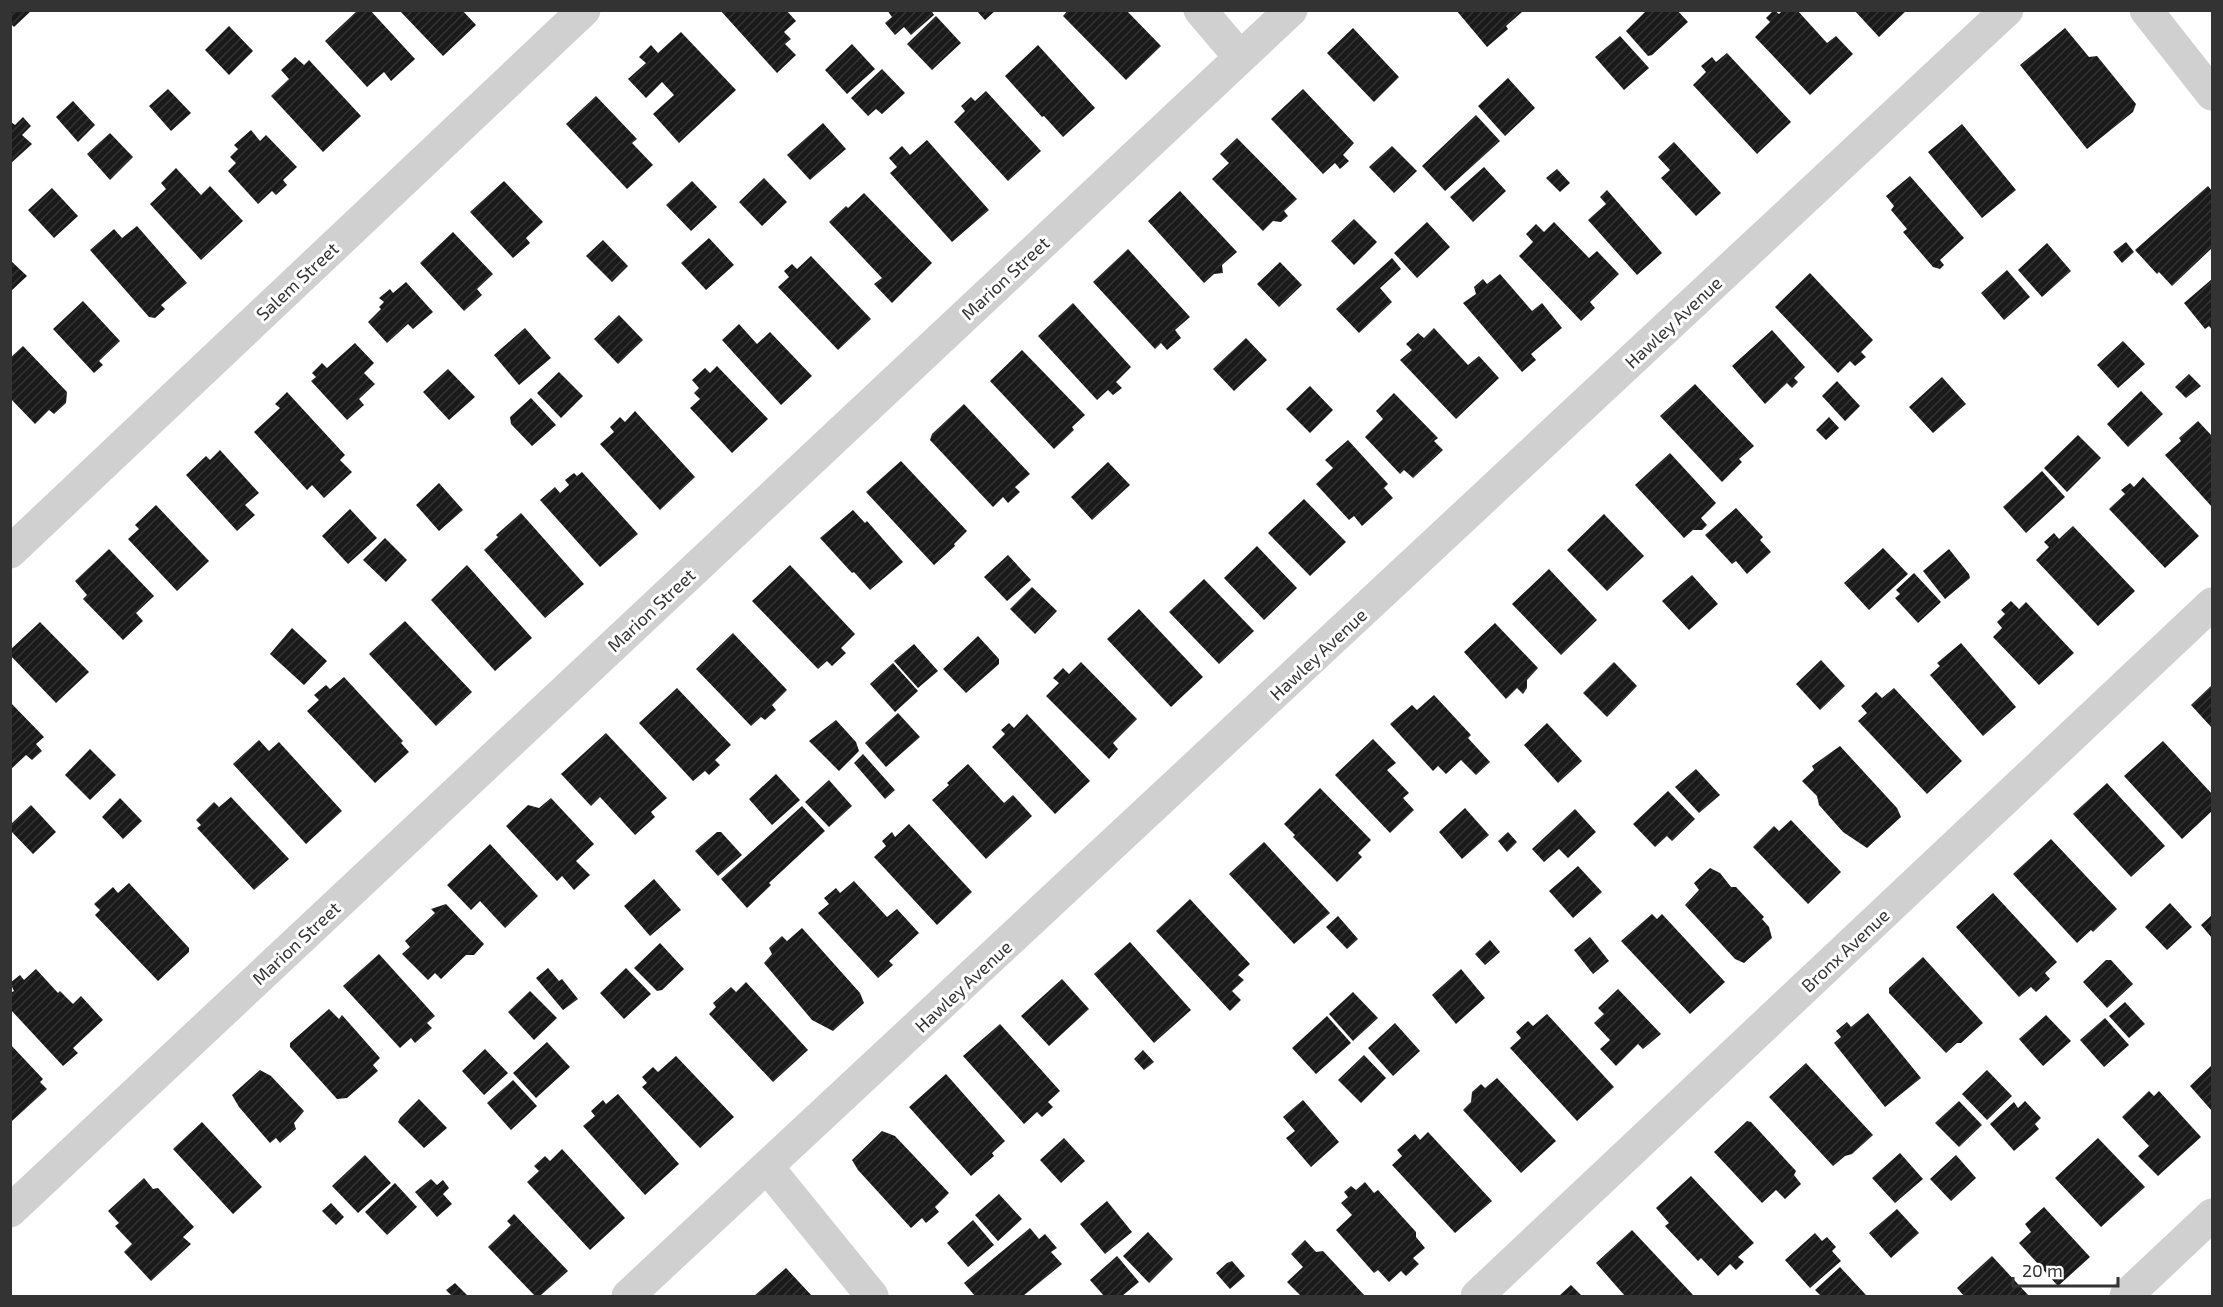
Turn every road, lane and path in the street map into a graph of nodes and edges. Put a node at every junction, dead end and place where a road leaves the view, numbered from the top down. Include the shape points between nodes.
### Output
1 (584, 10) edge
2 (1200, 10) edge
3 (1291, 10) edge
4 (2007, 10) edge
5 (2146, 10) edge
6 (1240, 57) junction
7 (2212, 94) edge
8 (10, 552) edge
9 (2212, 604) edge
10 (768, 1168) junction
11 (10, 1211) edge
12 (2212, 1215) edge
13 (628, 1296) edge
14 (872, 1296) edge
15 (1477, 1296) edge
16 (2126, 1296) edge

1 - 8 street, Salem Street
2 - 6 street
3 - 6 street, Marion Street
4 - 10 street, Hawley Avenue
5 - 7 street
6 - 11 street, Marion Street
9 - 15 street, Bronx Avenue
10 - 13 street, Hawley Avenue
10 - 14 street
12 - 16 street

